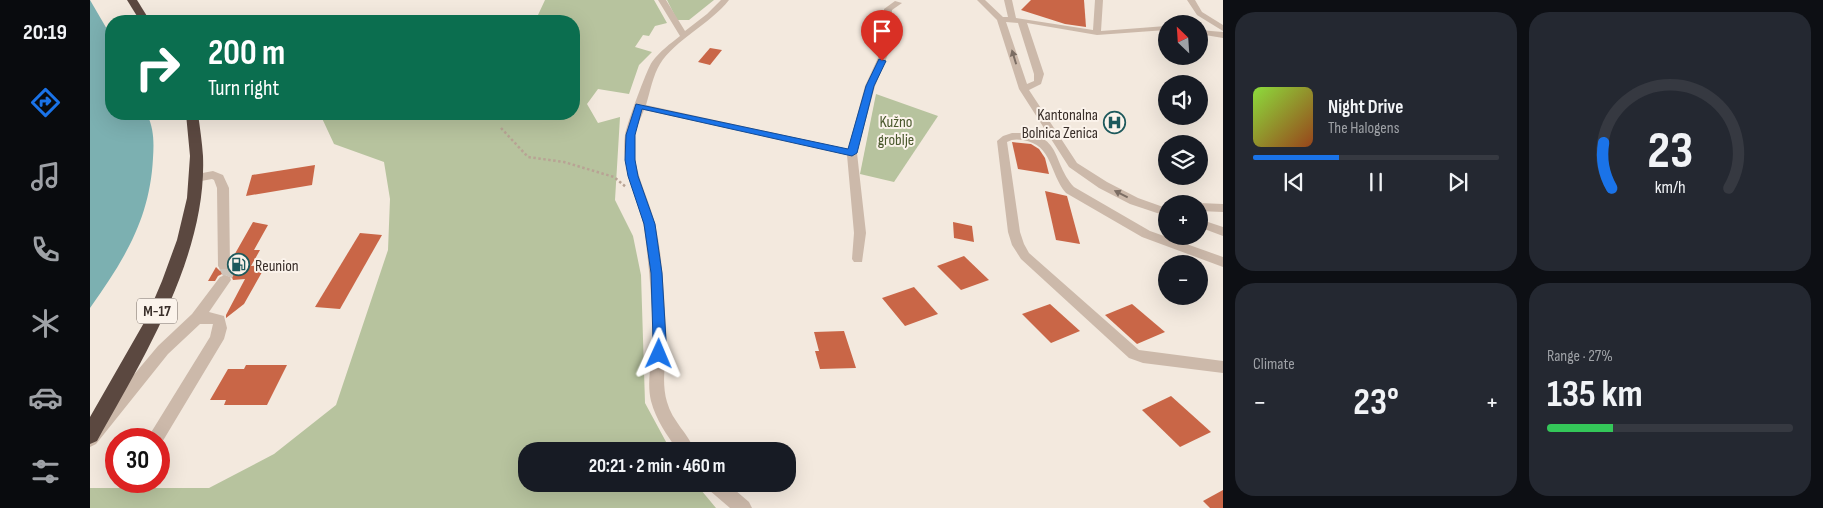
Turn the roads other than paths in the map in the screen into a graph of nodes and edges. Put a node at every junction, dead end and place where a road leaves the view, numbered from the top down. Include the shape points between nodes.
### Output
1 (132, 0) edge
2 (662, 0) edge
3 (725, 0) edge
4 (981, 0) edge
5 (995, 0) edge
6 (1008, 0) edge
7 (1099, 0) edge
8 (1191, 0) edge
9 (898, 4) dead end
10 (141, 15) edge
11 (1010, 20) junction
12 (1158, 28) edge
13 (1223, 29) edge
14 (1097, 33) junction
15 (1208, 33) edge
16 (1223, 35) edge
17 (684, 36) junction
18 (1024, 88) junction
19 (639, 106) junction
20 (193, 120) edge
21 (852, 153) junction
22 (196, 178) junction
23 (1208, 207) edge
24 (1223, 208) edge
25 (1158, 209) edge
26 (1208, 226) edge
27 (1223, 232) edge
28 (858, 259) dead end
29 (1223, 262) edge
30 (196, 318) junction
31 (1223, 367) edge
32 (162, 428) edge
33 (90, 435) edge
34 (90, 439) edge
35 (681, 442) edge
36 (724, 492) edge
37 (743, 508) edge

1 - 10 highway
2 - 17 street
3 - 17 street
4 - 11 street
5 - 11 street
6 - 11 street
7 - 14 street
8 - 13 street via 1201,14
9 - 21 street via 888,9 887,47 870,86
11 - 14 street
18 -> 11 street
11 - 18 street via 1039,74 1038,82
12 - 14 street
15 - 16 street
17 - 19 street via 655,64
25 -> 18 street via 1134,201 1073,165
19 - 21 street
19 - 35 street via 630,135 630,160 649,224 656,273 660,340 656,382 666,421
20 - 22 highway, M-17
21 - 28 street via 860,233
22 - 30 street via 213,175 219,178 225,273
22 - 33 highway, M-17 via 184,239 169,284 130,366
23 - 24 street
26 - 27 street
29 - 31 street via 1146,234 1070,190 1064,185 1048,145 1041,141 1013,136 1002,141 1014,232 1026,256 1134,354 1143,358
30 - 32 street via 219,320 217,339
30 - 34 street via 163,350
36 - 37 street

